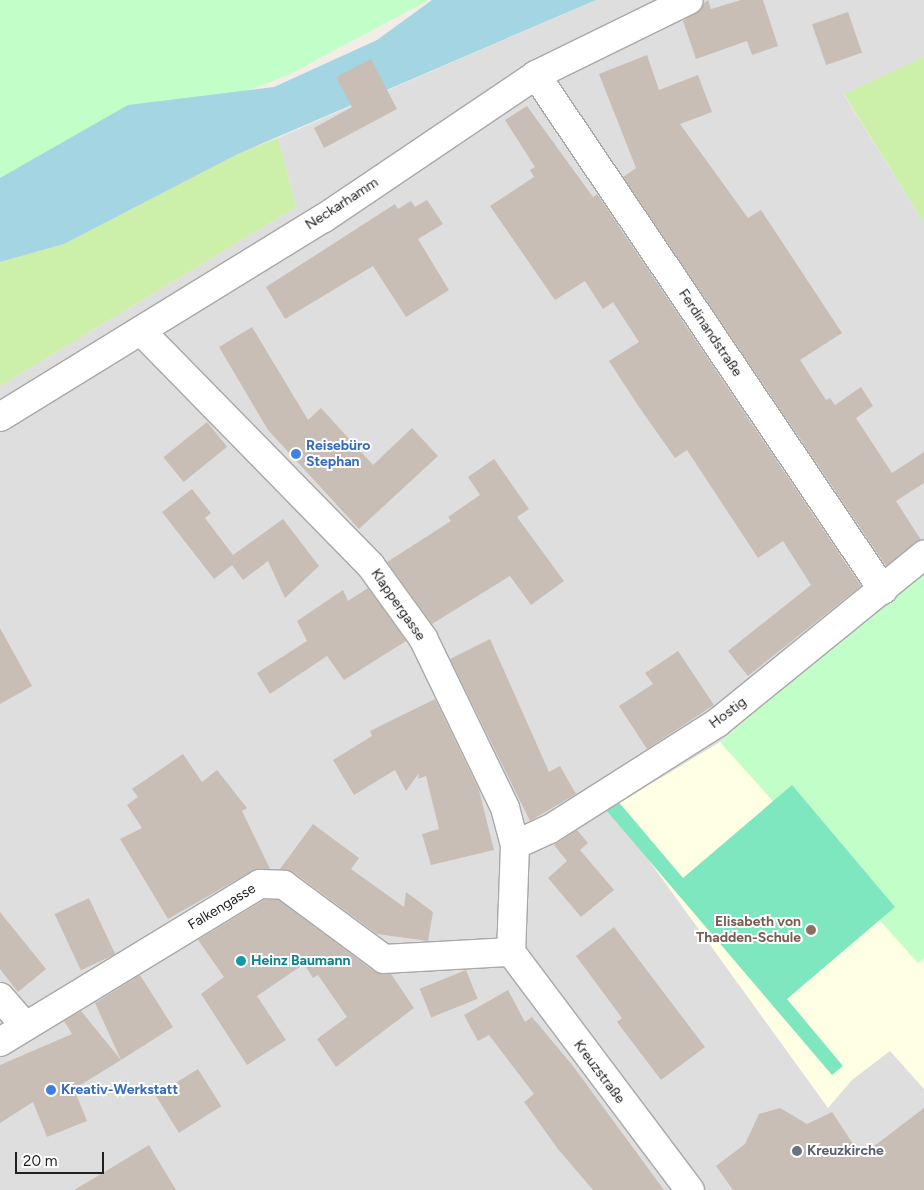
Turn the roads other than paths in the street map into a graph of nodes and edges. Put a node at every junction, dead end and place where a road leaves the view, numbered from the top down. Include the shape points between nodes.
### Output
1 (688, 0) edge
2 (536, 76) junction
3 (142, 332) junction
4 (0, 417) edge
5 (924, 555) edge
6 (883, 590) junction
7 (515, 845) junction
8 (511, 952) junction
9 (0, 997) edge
10 (24, 1025) junction
11 (0, 1042) edge
12 (690, 1190) edge

1 - 2 street, Neckarhamm
2 - 3 street, Neckarhamm
2 - 6 street, Ferdinandstraße
3 - 4 street, Neckarhamm
3 - 7 street, Klappergasse via 371,566 423,638 505,808
5 - 6 street, Hostig
6 - 7 street, Hostig via 717,723 550,829
7 - 8 street, Klappergasse
8 - 10 street, Falkengasse via 384,959 284,885 260,884
8 - 12 street, Kreuzstraße
9 - 10 street
10 - 11 street, Falkengasse

